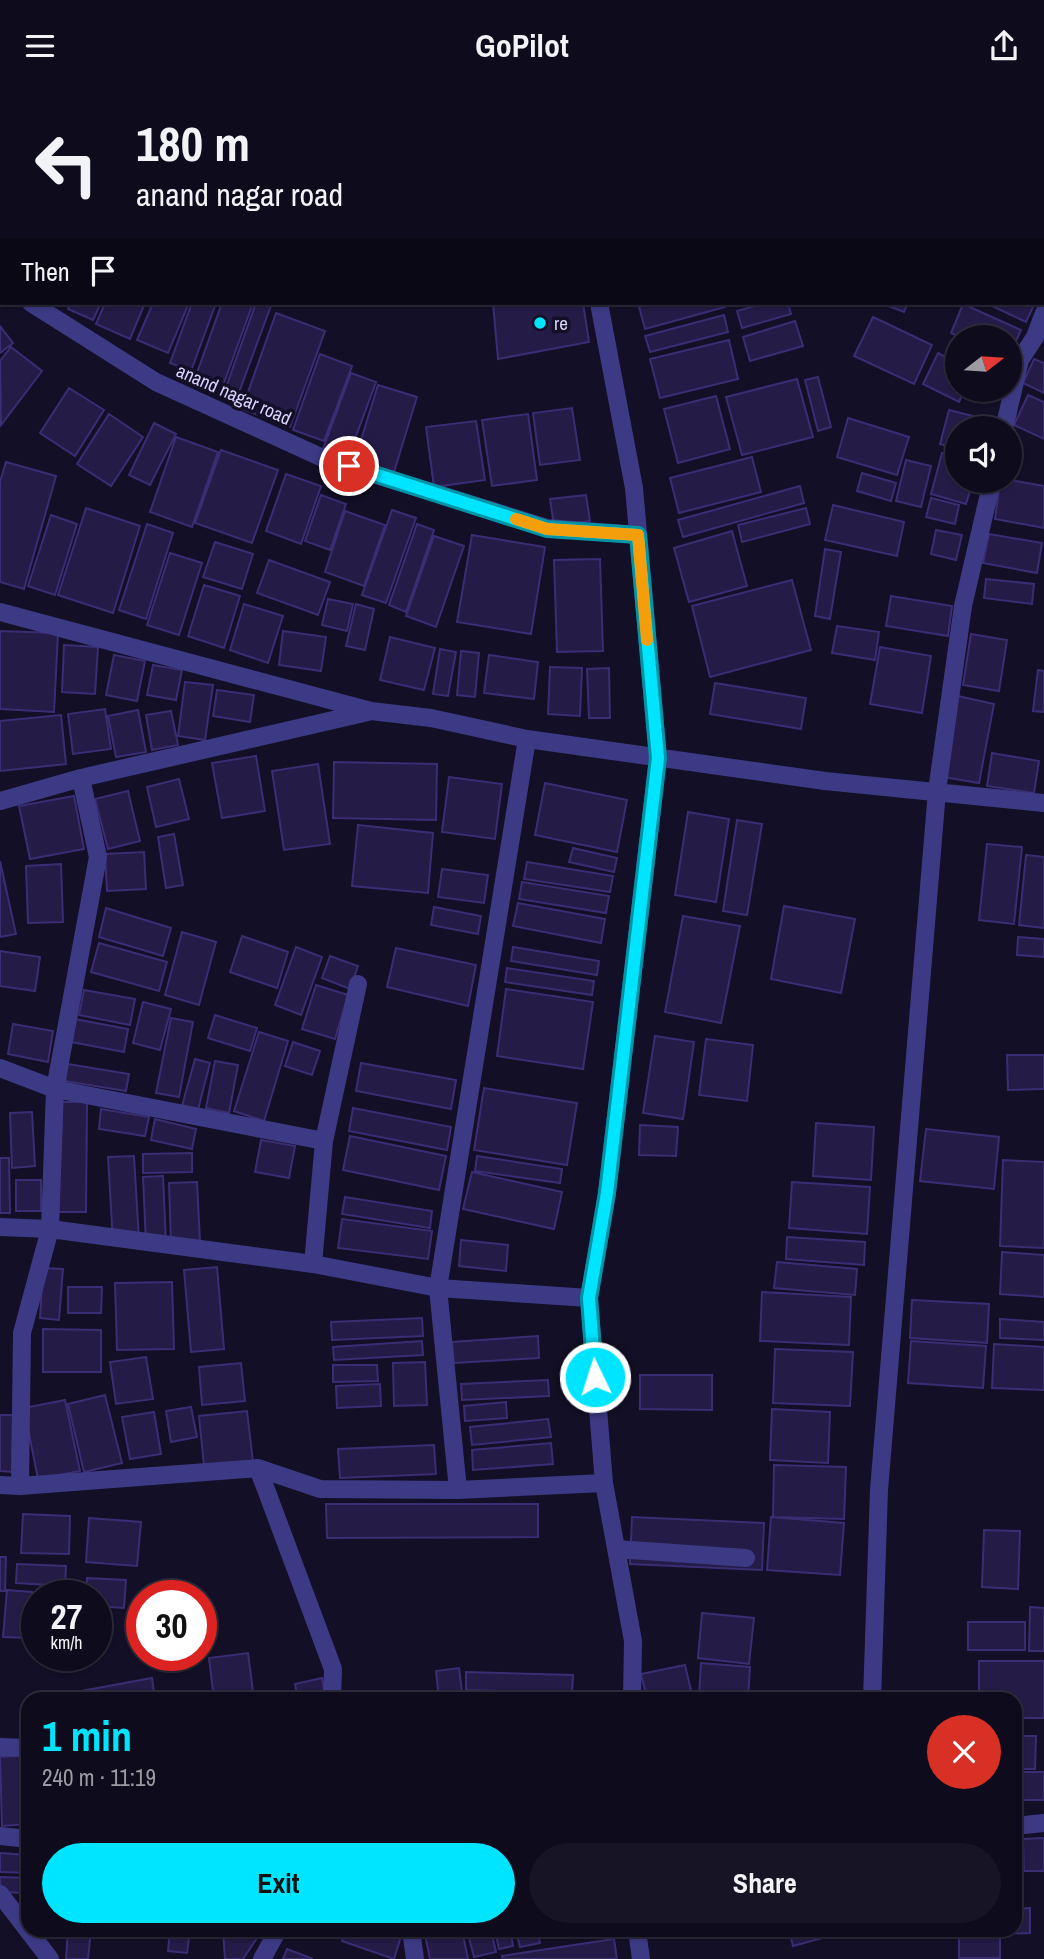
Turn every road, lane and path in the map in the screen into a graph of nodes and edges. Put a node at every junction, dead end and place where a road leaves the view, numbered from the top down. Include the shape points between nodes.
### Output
1 (33, 305) edge
2 (599, 305) edge
3 (1044, 313) edge
4 (1040, 341) edge
5 (1007, 416) edge
6 (989, 493) edge
7 (638, 535) junction
8 (0, 613) edge
9 (371, 712) junction
10 (527, 739) junction
11 (658, 758) junction
12 (81, 778) junction
13 (937, 791) junction
14 (0, 801) edge
15 (1044, 803) edge
16 (358, 984) dead end
17 (0, 1068) edge
18 (55, 1089) junction
19 (324, 1141) junction
20 (0, 1227) edge
21 (50, 1229) junction
22 (313, 1264) junction
23 (438, 1288) junction
24 (589, 1298) junction
25 (258, 1468) junction
26 (604, 1483) junction
27 (0, 1485) edge
28 (20, 1486) junction
29 (458, 1490) junction
30 (616, 1549) junction
31 (746, 1558) dead end
32 (332, 1692) edge
33 (632, 1692) edge
34 (872, 1692) edge
35 (0, 1747) edge
36 (21, 1748) edge
37 (1044, 1823) edge
38 (1022, 1825) edge
39 (0, 1836) edge
40 (21, 1838) edge
41 (0, 1894) edge
42 (21, 1921) edge
43 (33, 1937) edge
44 (274, 1937) edge
45 (412, 1937) edge
46 (638, 1937) edge
47 (50, 1959) edge
48 (262, 1959) edge
49 (415, 1959) edge
50 (641, 1959) edge

1 - 7 street, anand nagar road via 156,382 325,459 547,529
2 - 7 street via 634,488
3 - 4 street
4 - 5 street via 1020,360
6 - 13 street via 963,606
7 - 11 street
8 - 9 street
9 - 10 street
9 - 12 street
10 - 11 street
10 - 23 street
11 - 13 street
11 - 24 street via 607,1193
12 - 14 street
12 - 18 street via 98,857
13 - 15 street
13 - 34 street via 879,1490
16 - 19 street
17 - 18 street
18 - 19 street
18 - 21 street
19 - 22 street
20 - 21 street
21 - 22 street
21 - 28 street via 22,1333
22 - 23 street
23 - 24 street
23 - 29 street
24 - 26 street
25 - 28 street
25 - 29 street via 320,1489
25 - 32 street via 332,1669
26 - 29 street
26 - 30 street
27 - 28 street
30 - 31 street
30 - 33 street via 633,1641
35 - 36 street
37 - 38 street
39 - 40 street
41 - 42 street
43 - 47 street
44 - 48 street
45 - 49 street
46 - 50 street

